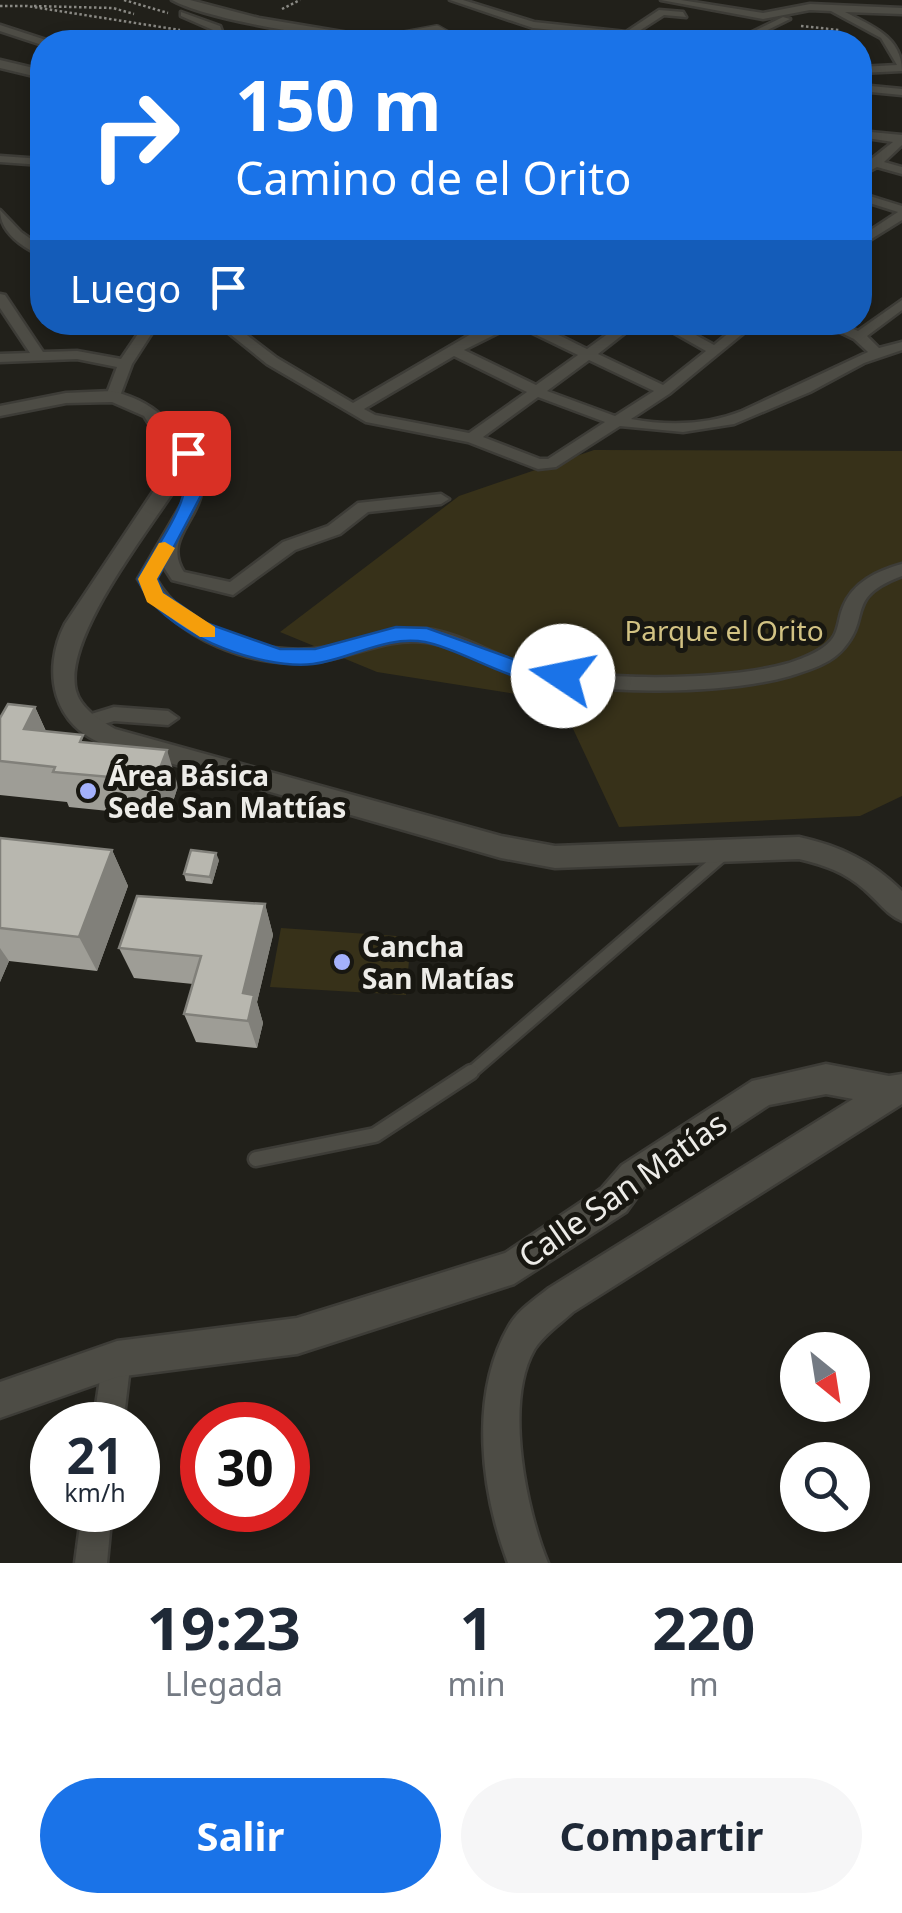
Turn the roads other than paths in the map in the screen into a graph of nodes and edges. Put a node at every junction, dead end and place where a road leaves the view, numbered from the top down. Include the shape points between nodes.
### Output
1 (177, 0) edge
2 (454, 0) edge
3 (664, 0) edge
4 (833, 9) junction
5 (528, 10) dead end
6 (902, 12) edge
7 (178, 15) road end
8 (502, 18) junction
9 (729, 20) dead end
10 (0, 28) edge
11 (871, 29) junction
12 (218, 30) edge
13 (321, 30) edge
14 (560, 30) edge
15 (635, 30) edge
16 (761, 30) edge
17 (902, 31) edge
18 (30, 38) edge
19 (874, 43) dead end
20 (894, 48) edge
21 (0, 64) edge
22 (902, 67) edge
23 (872, 69) edge
24 (30, 71) edge
25 (872, 89) edge
26 (902, 92) edge
27 (872, 138) edge
28 (898, 146) edge
29 (0, 158) edge
30 (30, 161) edge
31 (878, 163) junction
32 (872, 166) edge
33 (902, 171) edge
34 (872, 201) edge
35 (902, 212) edge
36 (0, 214) edge
37 (872, 232) edge
38 (30, 244) edge
39 (0, 298) edge
40 (902, 304) edge
41 (872, 326) edge
42 (144, 335) edge
43 (238, 335) edge
44 (484, 335) edge
45 (550, 335) edge
46 (616, 335) edge
47 (686, 335) edge
48 (735, 335) edge
49 (859, 336) edge
50 (902, 346) edge
51 (454, 350) junction
52 (716, 351) junction
53 (875, 351) junction
54 (591, 354) junction
55 (38, 355) junction
56 (0, 358) edge
57 (125, 364) junction
58 (534, 390) junction
59 (664, 392) junction
60 (114, 396) junction
61 (354, 409) junction
62 (0, 411) edge
63 (612, 424) junction
64 (168, 436) junction
65 (472, 438) junction
66 (442, 499) dead end
67 (170, 539) junction
68 (902, 570) edge
69 (168, 718) dead end
70 (85, 723) junction
71 (728, 851) junction
72 (902, 909) edge
73 (898, 1088) edge
74 (256, 1158) dead end
75 (117, 1359) junction
76 (0, 1400) edge
77 (111, 1402) edge
78 (95, 1532) edge
79 (90, 1563) edge
80 (528, 1563) edge

1 - 13 street
2 - 8 street
3 - 4 street via 763,16
4 - 6 street
4 - 11 street
4 - 16 street
5 - 8 street
7 - 12 street
8 - 14 street
9 - 15 street via 662,12
10 - 18 street
11 - 17 street
11 - 20 street
19 - 20 street
20 - 22 street
21 - 24 street
22 - 23 street
25 - 26 street
27 - 28 street
28 - 31 street
29 - 30 street
31 - 32 street
31 - 33 street
34 - 35 street
35 - 37 street
36 - 38 street
39 - 55 street
40 - 41 street
42 - 57 street
43 - 61 street
44 - 51 street
45 - 54 street
46 - 54 street
47 - 52 street
48 - 52 street
49 - 53 street
50 - 53 street
51 - 58 street
51 - 61 street
52 - 59 street
53 - 63 street via 823,381 724,422 686,428
54 - 58 street
54 - 59 street
55 - 56 street
55 - 57 street
57 - 60 street
58 - 63 street
58 - 65 street
59 - 63 street
60 - 62 street
60 - 64 street via 149,410
61 - 65 street
63 - 65 street via 552,464
64 - 67 street via 197,466 198,486
64 - 70 street via 174,467 169,482 72,630 65,652 63,690
66 - 67 street via 364,508 334,530 289,546 233,589 178,576 168,562
67 - 68 street via 148,579 154,597 198,628 249,650 315,656 396,634 427,635 521,670 618,681 781,672 816,659 840,642 858,595
69 - 70 street via 114,714
70 - 71 street via 138,748 501,847 555,857
71 - 72 street via 799,848 828,854 864,869
71 - 74 lane via 451,1089 374,1135
73 - 75 street, Calle San Matías via 826,1079 763,1091 634,1176 614,1200 514,1268 297,1336
73 - 80 street via 561,1300 521,1338 502,1428 506,1492
75 - 76 street, Calle San Matías
75 - 77 street
78 - 79 street

